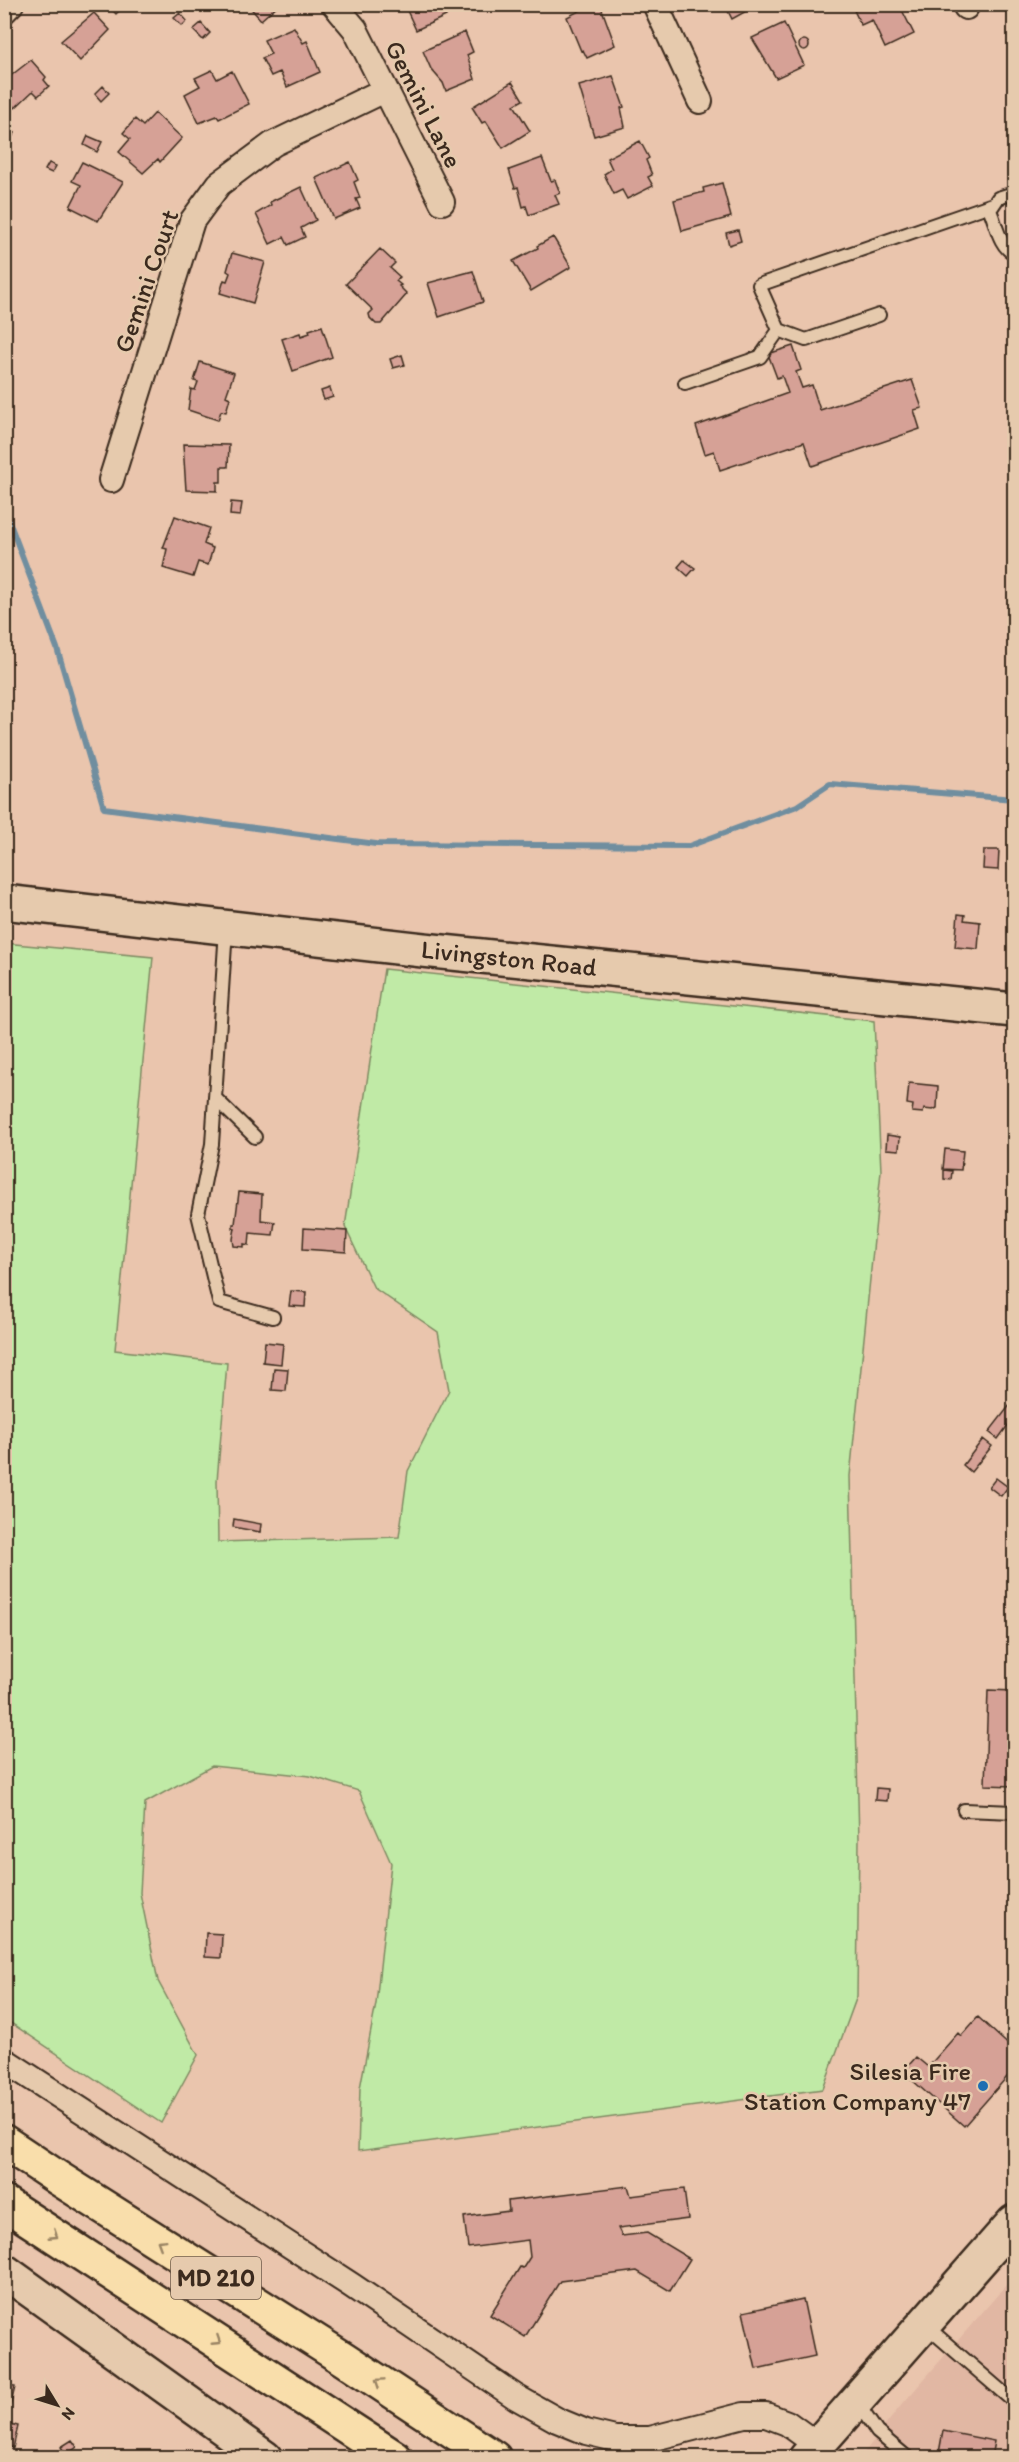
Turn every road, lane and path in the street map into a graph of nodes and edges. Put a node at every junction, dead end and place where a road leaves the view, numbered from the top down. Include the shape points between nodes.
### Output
1 (11, 4) edge
2 (334, 4) edge
3 (655, 4) edge
4 (4, 10) edge
5 (386, 90) junction
6 (700, 101) dead end
7 (1014, 193) edge
8 (442, 202) dead end
9 (993, 204) junction
10 (1014, 254) edge
11 (879, 315) dead end
12 (778, 330) junction
13 (685, 383) dead end
14 (111, 480) dead end
15 (4, 902) edge
16 (226, 928) junction
17 (1014, 1010) edge
18 (215, 1098) junction
19 (255, 1137) dead end
20 (273, 1317) dead end
21 (964, 1810) dead end
22 (1014, 1812) edge
23 (4, 2060) edge
24 (4, 2142) edge
25 (4, 2203) edge
26 (1014, 2222) edge
27 (4, 2271) edge
28 (924, 2324) junction
29 (856, 2400) junction
30 (1014, 2402) edge
31 (815, 2453) edge
32 (266, 2457) edge
33 (395, 2457) edge
34 (494, 2457) edge
35 (908, 2457) edge

1 - 4 street
2 - 5 street, Gemini Lane via 355,29
3 - 6 street
5 - 8 street, Gemini Lane
5 - 14 street, Gemini Court via 273,144 219,184 192,221
7 - 9 lane
9 - 10 lane via 990,210 1004,245
9 - 12 lane via 759,285
11 - 12 lane via 806,340
12 - 13 lane via 760,357
15 - 16 main road, Livingston Road
16 - 17 main road, Livingston Road
16 - 18 lane
18 - 19 lane
18 - 20 lane via 212,1144 198,1214 219,1302
21 - 22 lane
23 - 31 street via 516,2397 557,2420 615,2439 650,2439 744,2415 766,2415 787,2423
34 -> 24 highway, MD 210
25 -> 33 highway, MD 210
26 - 28 main road
27 - 32 main road
28 - 29 main road
28 - 30 lane
29 - 31 main road
29 - 35 lane via 877,2432

